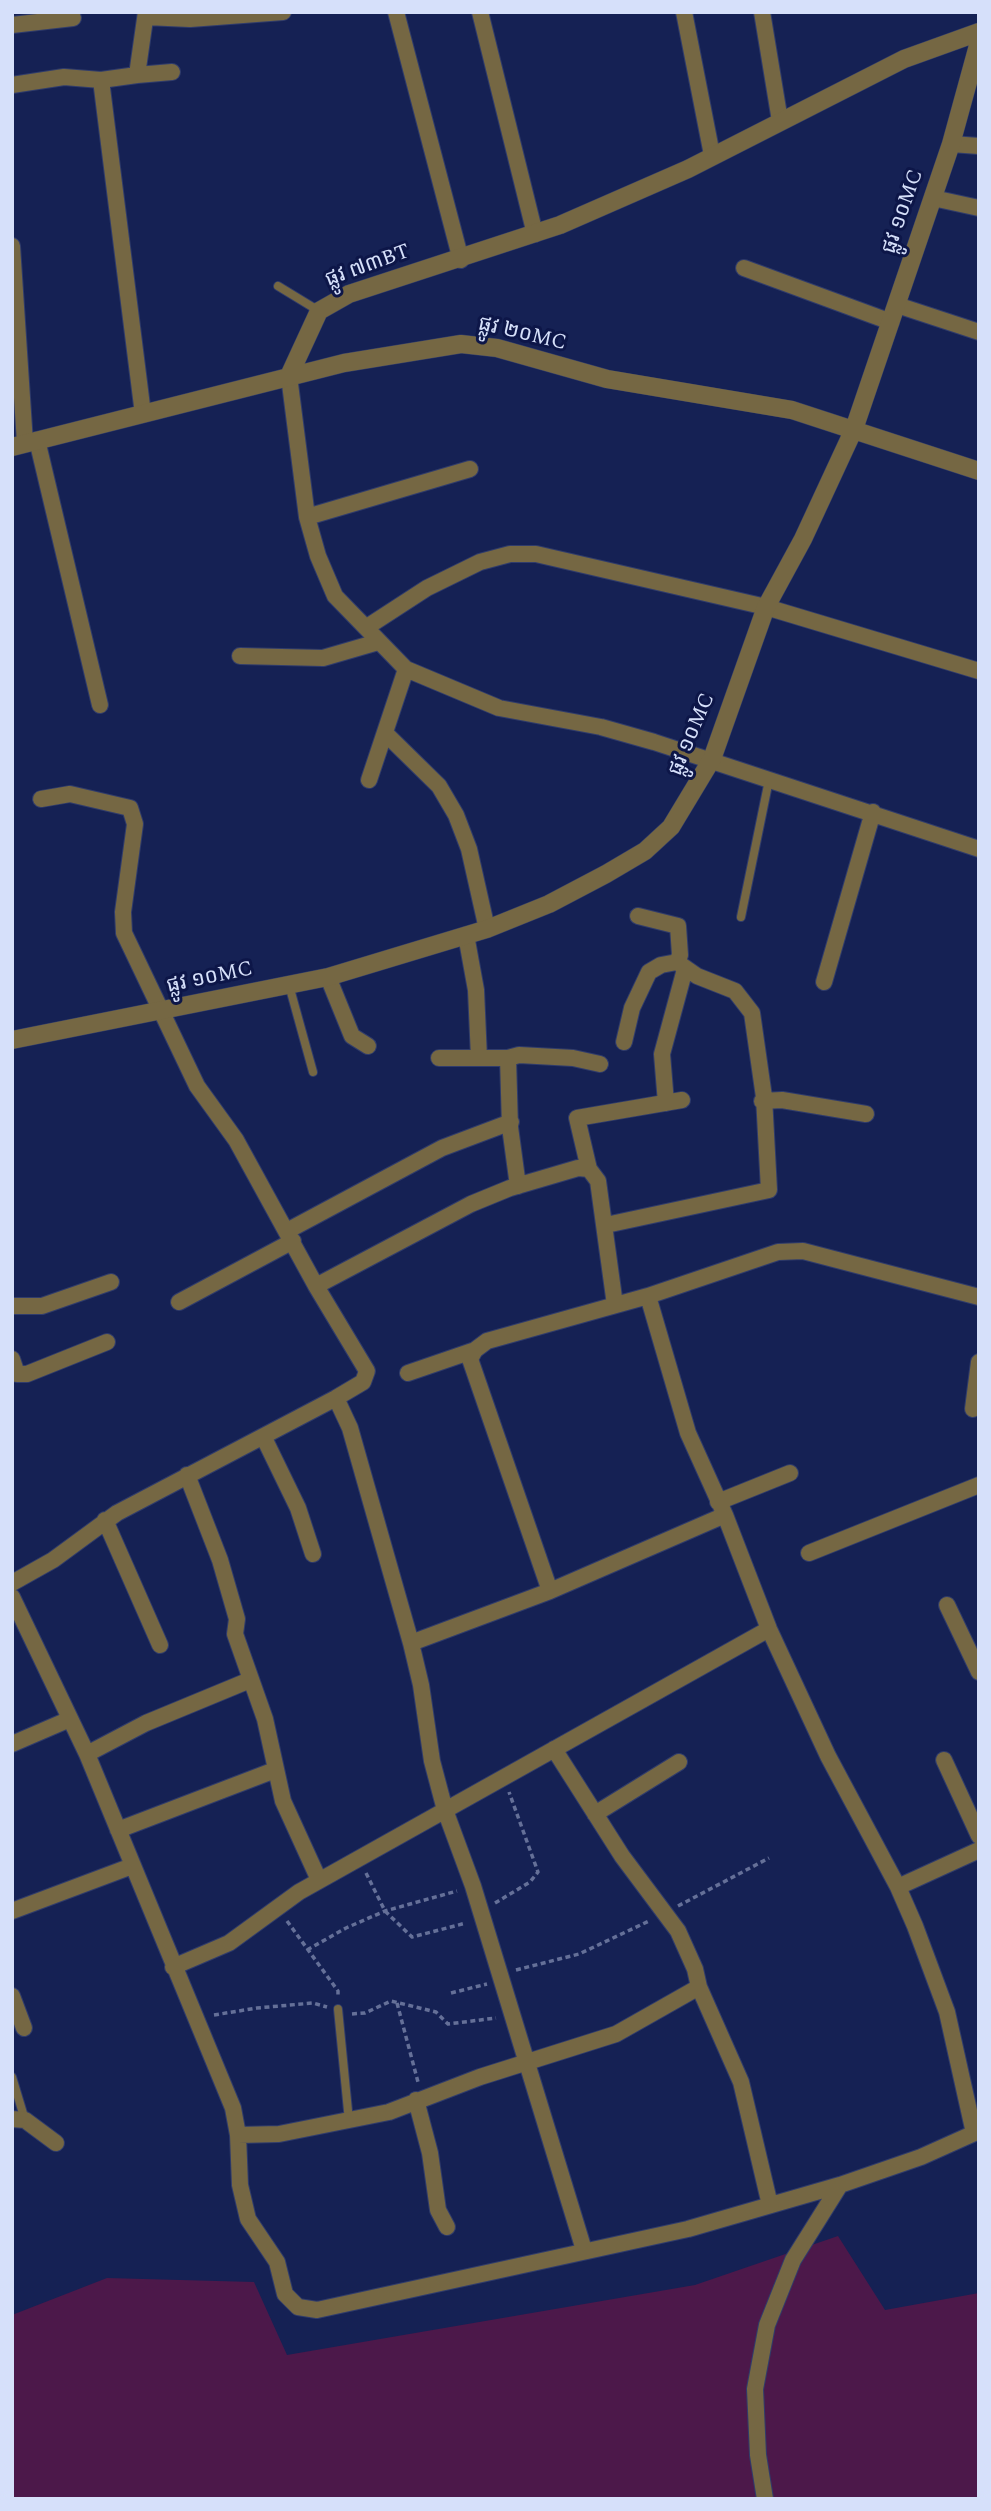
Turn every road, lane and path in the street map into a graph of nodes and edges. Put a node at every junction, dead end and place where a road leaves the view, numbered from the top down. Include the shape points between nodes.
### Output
1 (282, 12) edge
2 (396, 12) edge
3 (480, 12) edge
4 (684, 12) edge
5 (762, 12) edge
6 (146, 15) edge
7 (73, 19) dead end
8 (12, 24) edge
9 (979, 32) edge
10 (979, 42) edge
11 (172, 72) dead end
12 (137, 75) junction
13 (101, 80) junction
14 (12, 85) edge
15 (780, 121) junction
16 (951, 144) junction
17 (979, 146) edge
18 (712, 155) junction
19 (933, 198) junction
20 (979, 208) edge
21 (535, 234) junction
22 (12, 246) edge
23 (461, 260) junction
24 (744, 268) dead end
25 (278, 286) dead end
26 (897, 305) junction
27 (319, 310) junction
28 (891, 323) junction
29 (979, 332) edge
30 (289, 376) junction
31 (143, 414) junction
32 (854, 429) junction
33 (25, 443) edge
34 (470, 469) dead end
35 (979, 471) edge
36 (307, 517) junction
37 (766, 607) junction
38 (367, 627) junction
39 (378, 642) junction
40 (240, 656) dead end
41 (406, 669) junction
42 (979, 671) edge
43 (100, 705) dead end
44 (385, 733) junction
45 (712, 759) junction
46 (769, 778) junction
47 (369, 780) dead end
48 (41, 799) dead end
49 (873, 812) junction
50 (979, 849) edge
51 (638, 916) dead end
52 (741, 917) dead end
53 (487, 929) junction
54 (466, 935) junction
55 (681, 965) junction
56 (328, 977) junction
57 (824, 982) dead end
58 (289, 985) junction
59 (161, 1012) junction
60 (12, 1040) edge
61 (624, 1042) dead end
62 (368, 1046) dead end
63 (439, 1058) dead end
64 (479, 1058) junction
65 (508, 1058) junction
66 (600, 1064) dead end
67 (313, 1072) dead end
68 (762, 1101) junction
69 (866, 1114) dead end
70 (510, 1122) junction
71 (589, 1169) junction
72 (518, 1186) junction
73 (606, 1225) junction
74 (290, 1236) junction
75 (111, 1282) dead end
76 (316, 1286) junction
77 (649, 1296) junction
78 (979, 1297) edge
79 (179, 1302) dead end
80 (615, 1305) junction
81 (12, 1306) edge
82 (107, 1342) dead end
83 (475, 1350) junction
84 (12, 1359) edge
85 (979, 1362) edge
86 (408, 1373) dead end
87 (337, 1398) junction
88 (973, 1409) dead end
89 (264, 1438) junction
90 (790, 1473) dead end
91 (187, 1475) junction
92 (979, 1485) edge
93 (722, 1508) junction
94 (105, 1520) junction
95 (809, 1553) dead end
96 (313, 1554) dead end
97 (12, 1583) edge
98 (550, 1591) junction
99 (12, 1597) edge
100 (947, 1605) dead end
101 (769, 1629) junction
102 (411, 1643) junction
103 (160, 1645) dead end
104 (979, 1672) edge
105 (250, 1680) junction
106 (70, 1719) junction
107 (12, 1744) edge
108 (554, 1749) junction
109 (87, 1754) junction
110 (944, 1760) dead end
111 (679, 1762) dead end
112 (275, 1770) junction
113 (504, 1777) junction
114 (445, 1811) junction
115 (595, 1814) junction
116 (118, 1830) junction
117 (978, 1838) edge
118 (359, 1858) junction
119 (769, 1858) dead end
120 (132, 1866) junction
121 (319, 1880) junction
122 (473, 1886) junction
123 (898, 1886) junction
124 (278, 1908) junction
125 (385, 1911) junction
126 (12, 1912) edge
127 (665, 1913) junction
128 (480, 1914) junction
129 (307, 1950) junction
130 (173, 1967) junction
131 (501, 1977) junction
132 (699, 1987) junction
133 (451, 1993) dead end
134 (12, 1996) edge
135 (397, 2003) junction
136 (338, 2010) junction
137 (512, 2016) junction
138 (195, 2019) junction
139 (24, 2028) dead end
140 (527, 2064) junction
141 (12, 2077) edge
142 (419, 2099) junction
143 (18, 2119) edge
144 (349, 2122) junction
145 (976, 2132) edge
146 (238, 2135) junction
147 (56, 2143) dead end
148 (840, 2185) junction
149 (770, 2205) junction
150 (447, 2227) dead end
151 (584, 2250) junction
152 (765, 2499) edge

1 - 6 street via 191,19
2 - 23 street
3 - 21 street
4 - 18 street
5 - 15 street
6 - 12 street
7 - 8 street
9 - 15 street, ផ្លូវ ៧៣BT via 904,59
10 - 16 street, ផ្លូវ ១០MC
11 - 12 street
12 - 13 street
13 - 14 street via 64,77
13 - 31 street
15 - 18 street, ផ្លូវ ៧៣BT
16 - 17 street
16 - 19 street, ផ្លូវ ១០MC
18 - 21 street, ផ្លូវ ៧៣BT
19 - 20 street
19 - 26 street, ផ្លូវ ១០MC
21 - 23 street, ផ្លូវ ៧៣BT
22 - 33 street
23 - 27 street, ផ្លូវ ៧៣BT via 379,283
24 - 28 street
25 - 27 lane
26 - 28 street, ផ្លូវ ១០MC
26 - 29 street
27 - 30 street, ផ្លូវ ៧៣BT
28 - 32 street, ផ្លូវ ១០MC
30 - 31 street, ផ្លូវ ២០MC
30 - 32 street, ផ្លូវ ២០MC via 409,350 461,344 497,348 607,379 792,410
30 - 36 street
31 - 33 street, ផ្លូវ ២០MC
32 - 35 street, ផ្លូវ ២០MC
32 - 37 street, ផ្លូវ ១០MC
33 - 43 street
34 - 36 street
36 - 38 street via 335,596
37 - 38 street via 536,554 510,555 480,562 427,588
37 - 42 street
37 - 45 street, ផ្លូវ ១០MC
38 - 39 street
39 - 40 street via 323,658
39 - 41 street
41 - 44 street
41 - 45 street via 499,708 601,727
44 - 47 street
44 - 53 street via 439,786 456,815 469,849
45 - 46 street
45 - 53 street, ផ្លូវ ១០MC via 671,827 645,850 550,904
46 - 49 street
46 - 52 lane
48 - 59 street via 70,794 130,808 135,824 124,933
49 - 50 street
49 - 57 street
51 - 55 street via 678,926
53 - 54 street, ផ្លូវ ១០MC
54 - 56 street, ផ្លូវ ១០MC
54 - 64 street via 474,977
55 - 61 street via 660,965 649,972 632,1008
55 - 68 street via 735,990 752,1013
55 - 71 street via 662,1054 674,1102 577,1118
56 - 58 street, ផ្លូវ ១០MC
56 - 62 street via 352,1036
58 - 59 street, ផ្លូវ ១០MC
58 - 67 lane
59 - 60 street, ផ្លូវ ១០MC
59 - 74 street via 197,1086 236,1140
63 - 64 street
64 - 65 street
65 - 66 street via 573,1058
65 - 70 street
68 - 69 street
68 - 73 street via 769,1190
70 - 72 street
70 - 74 street via 442,1148
71 - 72 street via 578,1168
71 - 73 street via 598,1181
72 - 76 street via 471,1204
73 - 80 street
74 - 76 street
74 - 79 street
75 - 81 street via 42,1306
76 - 87 street via 367,1371 363,1382
77 - 78 street via 778,1252 803,1251
77 - 80 street
77 - 93 street via 688,1433
80 - 83 street via 487,1341
82 - 84 street via 27,1374 17,1374
83 - 86 street
83 - 98 street via 470,1359 474,1374
85 - 88 street
87 - 89 street
87 - 102 street via 350,1428
89 - 91 street
89 - 96 street via 298,1508
90 - 93 street
91 - 94 street
91 - 105 street via 220,1560
92 - 95 street
93 - 98 street
93 - 101 street
94 - 97 street via 53,1560
94 - 103 street
98 - 102 street
99 - 106 street
100 - 104 street
101 - 108 street
101 - 123 street via 828,1756
102 - 114 street
105 - 109 street via 146,1723
105 - 112 street via 265,1719
106 - 107 street
106 - 109 street
108 - 113 street
108 - 115 street
109 - 116 street
110 - 117 street
111 - 115 street
112 - 116 street
112 - 121 street via 283,1801
113 - 114 street
113 - 128 path via 538,1872
114 - 118 street
114 - 122 street
115 - 127 street
116 - 120 street
117 - 123 street
118 - 121 street
118 - 125 path
119 - 127 path
120 - 126 street
120 - 130 street
121 - 124 street
122 - 125 path
122 - 128 street
123 - 145 street via 947,2012
124 - 129 path
124 - 130 street via 229,1943
125 - 128 path via 412,1937
125 - 129 path
127 - 131 path via 579,1954
127 - 132 street via 678,1931
128 - 131 street
129 - 136 path via 338,1992
130 - 138 street
131 - 133 path
131 - 137 street
132 - 140 street via 616,2034
132 - 149 street via 741,2082
134 - 139 street
135 - 136 path via 351,2014
135 - 137 path via 436,2012 448,2024
135 - 142 path
136 - 138 path via 302,2004
136 - 144 lane
137 - 140 street
138 - 146 street via 233,2108
140 - 142 street
140 - 151 street
141 - 143 lane
142 - 144 street
142 - 150 street via 438,2210
143 - 147 street
144 - 146 street via 279,2134
145 - 148 street
146 - 151 street via 240,2185 248,2219 277,2262 285,2294 298,2307 317,2310
148 - 149 street
148 - 152 street via 793,2260 767,2325 755,2389
149 - 151 street via 688,2229

